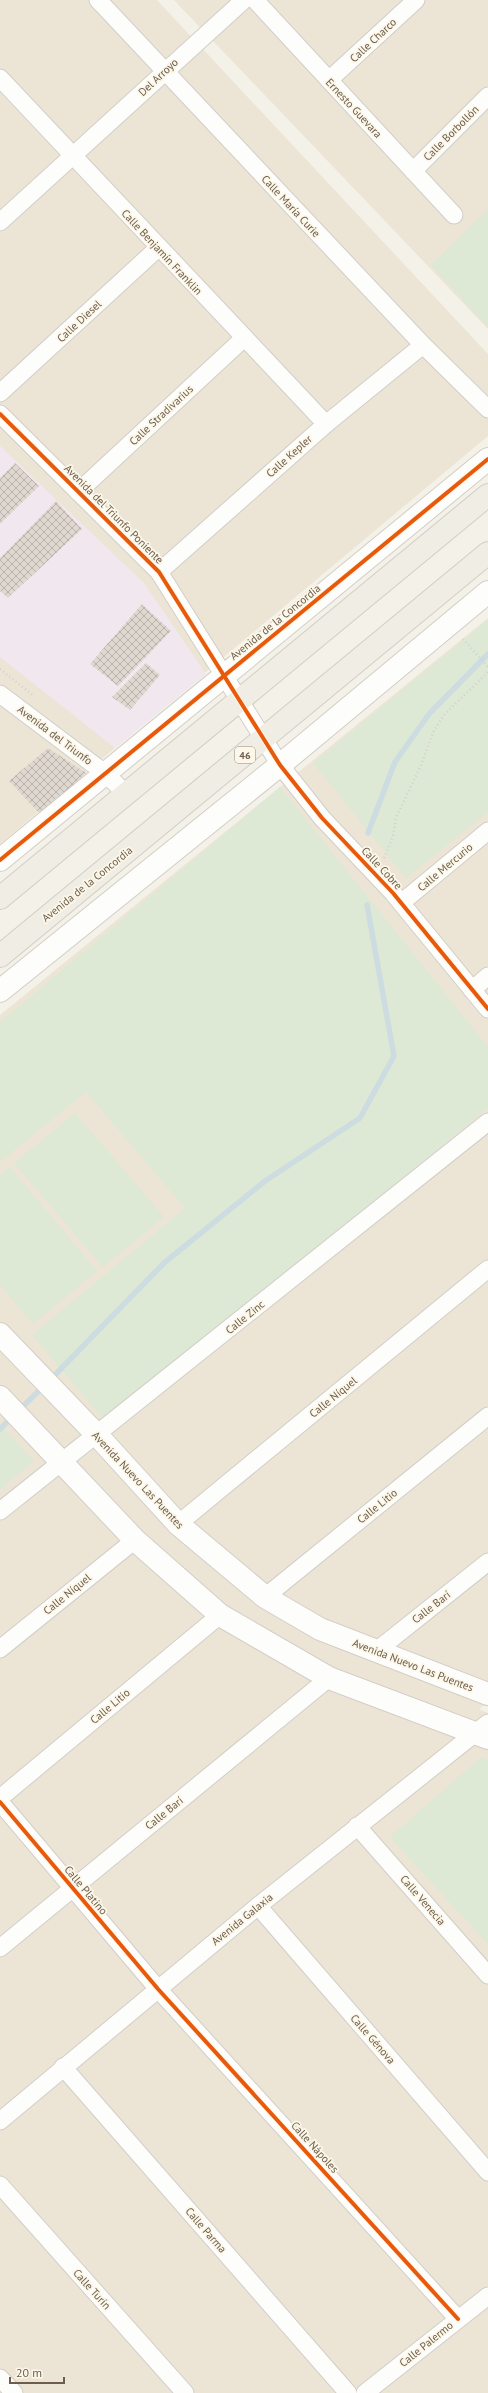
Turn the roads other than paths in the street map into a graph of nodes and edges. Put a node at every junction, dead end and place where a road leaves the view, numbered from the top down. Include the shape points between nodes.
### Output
1 (98, 0) edge
2 (244, 0) edge
3 (255, 0) edge
4 (416, 0) edge
5 (164, 71) junction
6 (0, 78) edge
7 (329, 80) junction
8 (488, 96) edge
9 (74, 156) junction
10 (413, 171) junction
11 (454, 215) dead end
12 (0, 222) edge
13 (158, 248) junction
14 (244, 338) junction
15 (423, 345) junction
16 (0, 393) edge
17 (488, 409) edge
18 (0, 414) edge
19 (326, 424) junction
20 (488, 459) edge
21 (78, 492) junction
22 (488, 495) edge
23 (488, 553) edge
24 (159, 572) junction
25 (488, 592) edge
26 (223, 677) junction
27 (1, 696) edge
28 (238, 700) junction
29 (263, 740) junction
30 (280, 765) junction
31 (106, 774) junction
32 (126, 794) junction
33 (488, 831) edge
34 (0, 860) edge
35 (0, 898) edge
36 (401, 903) junction
37 (0, 956) edge
38 (488, 976) edge
39 (472, 990) junction
40 (0, 991) edge
41 (488, 1009) edge
42 (488, 1122) edge
43 (488, 1269) edge
44 (0, 1334) edge
45 (0, 1398) edge
46 (488, 1416) edge
47 (97, 1436) junction
48 (62, 1463) junction
49 (0, 1511) edge
50 (178, 1524) junction
51 (135, 1540) junction
52 (488, 1562) edge
53 (265, 1597) junction
54 (220, 1615) junction
55 (0, 1649) edge
56 (375, 1652) junction
57 (329, 1678) junction
58 (488, 1694) edge
59 (484, 1731) edge
60 (0, 1798) edge
61 (0, 1802) edge
62 (357, 1826) junction
63 (73, 1888) junction
64 (258, 1906) junction
65 (0, 1948) edge
66 (488, 1975) edge
67 (158, 1989) junction
68 (63, 2067) junction
69 (0, 2121) edge
70 (488, 2172) edge
71 (0, 2185) edge
72 (488, 2296) edge
73 (458, 2319) junction
74 (0, 2378) edge
75 (14, 2393) edge
76 (184, 2393) edge
77 (348, 2393) edge
78 (365, 2393) edge

1 - 5 street, Calle María Curie
2 - 5 street, Del Arroyo
3 - 7 street, Ernesto Guevara
4 - 7 street, Calle Charco
5 - 9 street, Del Arroyo
5 - 15 street, Calle María Curie
6 - 9 street, Calle Benjamín Franklin
7 - 10 street, Ernesto Guevara
8 - 10 street, Calle Borbollón
9 - 12 street, Del Arroyo
9 - 13 street, Calle Benjamín Franklin
10 - 11 street, Ernesto Guevara
13 - 14 street, Calle Benjamín Franklin
13 - 16 street, Calle Diesel
14 - 19 street, Calle Benjamín Franklin
14 - 21 street, Calle Stradivarius
15 - 17 street, Calle María Curie
15 - 19 street, Calle Kepler
18 - 21 street, Avenida del Triunfo Poniente
19 - 24 street, Calle Kepler
20 - 26 street, Avenida de la Concordia
21 - 24 street, Avenida del Triunfo Poniente
22 - 28 main road
23 - 29 main road, Avenida de la Concordia / 46
24 - 26 street, Avenida del Triunfo Poniente
25 - 30 street
26 - 28 street, Avenida del Triunfo Poniente
26 - 31 street, Avenida de la Concordia
27 - 31 street, Avenida del Triunfo
28 - 29 street, Avenida del Triunfo Poniente
28 - 32 main road
29 - 30 street, Calle Cobre
29 - 37 main road, Avenida de la Concordia / 46
30 - 36 street, Calle Cobre via 322,818
30 - 40 street
31 - 32 street, Avenida del Triunfo
31 - 34 street, Avenida de la Concordia
32 - 35 main road
33 - 36 street, Calle Mercurio
36 - 39 street, Calle Cobre
38 - 39 street
39 - 41 street, Calle Cobre
42 - 47 street, Calle Zinc
43 - 50 street, Calle Níquel
44 - 47 street, Avenida Nuevo Las Puentes
45 - 48 street
46 - 53 street, Calle Litio
47 - 48 street, Calle Zinc
47 - 50 street, Avenida Nuevo Las Puentes
48 - 49 street, Calle Zinc
48 - 51 street
50 - 53 street, Avenida Nuevo Las Puentes
51 - 54 street
51 - 55 street, Calle Níquel
52 - 56 street, Calle Barí
53 - 56 street, Avenida Nuevo Las Puentes via 320,1629
54 - 57 street
54 - 60 street, Calle Litio
56 - 58 street, Avenida Nuevo Las Puentes
57 - 59 street
57 - 63 street, Calle Barí
59 - 62 street, Avenida Galaxia
61 - 63 street, Calle Platino
62 - 64 street, Avenida Galaxia
62 - 66 street, Calle Venecia
63 - 65 street, Calle Barí
63 - 67 street, Calle Platino
64 - 67 street, Avenida Galaxia
64 - 70 street, Calle Génova
67 - 68 street, Avenida Galaxia
67 - 73 street, Calle Nápoles
68 - 69 street, Avenida Galaxia
68 - 77 street, Calle Parma
71 - 76 street, Calle Turín
72 - 73 street, Calle Palermo
73 - 78 street, Calle Palermo
74 - 75 street

